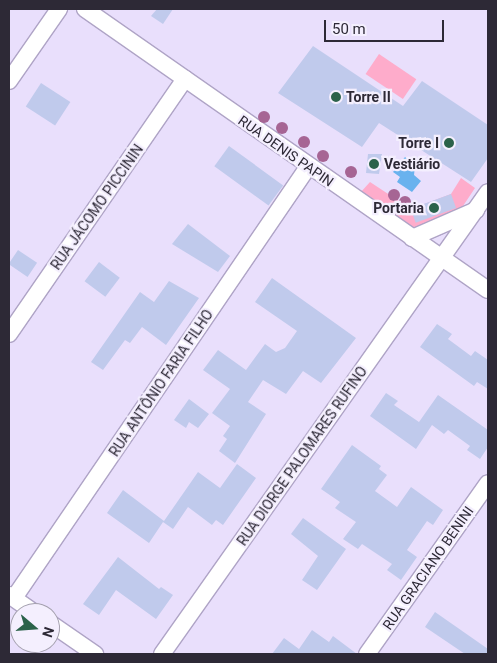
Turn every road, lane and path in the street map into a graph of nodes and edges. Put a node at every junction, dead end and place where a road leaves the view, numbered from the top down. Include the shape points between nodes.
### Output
1 (59, 9) edge
2 (85, 9) edge
3 (185, 79) junction
4 (9, 81) edge
5 (308, 167) junction
6 (488, 192) edge
7 (476, 210) junction
8 (412, 238) junction
9 (443, 258) junction
10 (488, 290) edge
11 (9, 334) edge
12 (488, 483) edge
13 (11, 597) edge
14 (60, 630) edge
15 (95, 654) edge
16 (162, 654) edge
17 (368, 654) edge

1 - 4 street
2 - 3 street, RUA DENIS PAPIN
3 - 5 street, RUA DENIS PAPIN
3 - 11 street, RUA JÁCOMO PICCININ
5 - 8 street, RUA DENIS PAPIN
5 - 13 street, RUA ANTÔNIO FARIA FILHO
6 - 7 street, RUA DIORGE PALOMARES RUFINO
7 - 8 street
7 - 9 street, RUA DIORGE PALOMARES RUFINO
8 - 9 street, RUA DENIS PAPIN
9 - 10 street, RUA DENIS PAPIN
9 - 16 street, RUA DIORGE PALOMARES RUFINO
12 - 17 street, RUA GRACIANO BENINI
14 - 15 street

